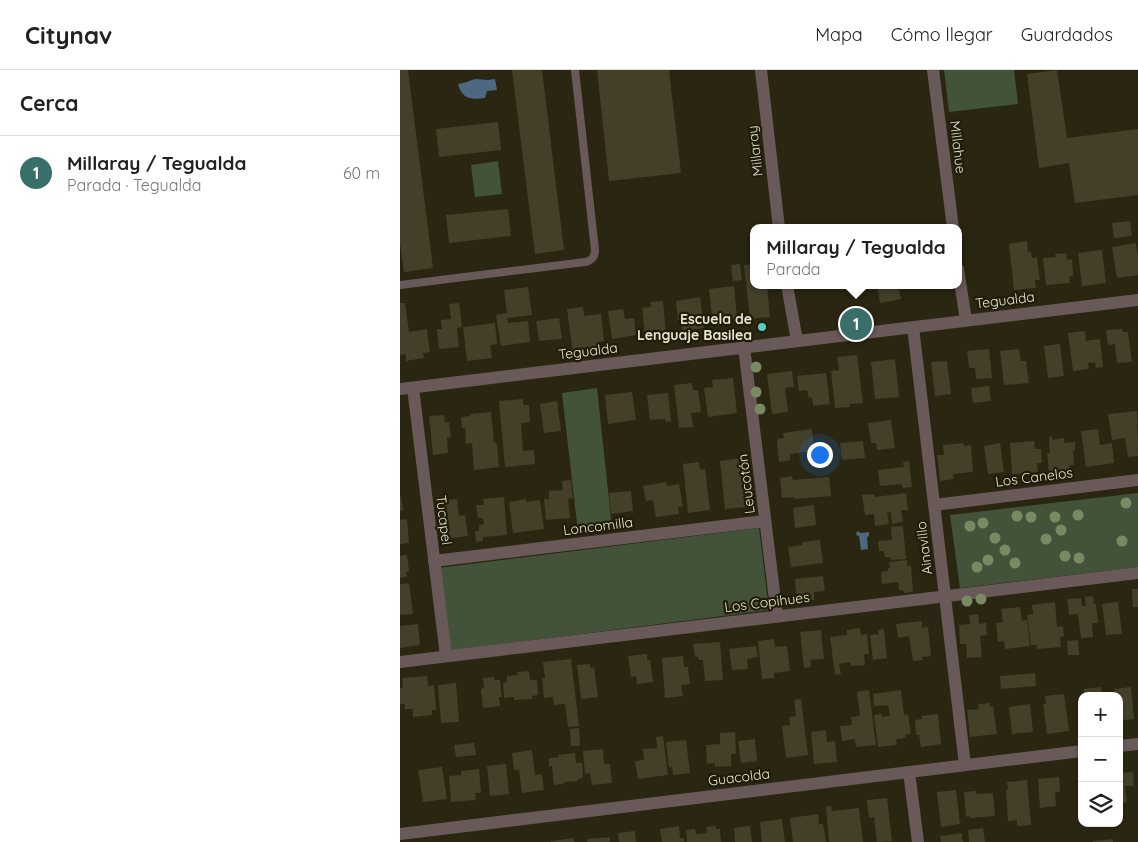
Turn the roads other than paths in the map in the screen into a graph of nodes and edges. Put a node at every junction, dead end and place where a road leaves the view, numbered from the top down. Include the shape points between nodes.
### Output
1 (575, 70) edge
2 (760, 70) edge
3 (933, 70) edge
4 (779, 224) edge
5 (952, 224) edge
6 (400, 285) edge
7 (788, 289) edge
8 (961, 289) edge
9 (1138, 300) edge
10 (966, 320) junction
11 (913, 327) junction
12 (797, 341) junction
13 (744, 347) junction
14 (406, 388) edge
15 (1138, 480) edge
16 (934, 505) junction
17 (765, 521) junction
18 (434, 561) junction
19 (1138, 573) edge
20 (945, 596) junction
21 (777, 616) junction
22 (446, 656) junction
23 (400, 662) edge
24 (1138, 744) edge
25 (1123, 746) edge
26 (1078, 751) edge
27 (965, 765) junction
28 (909, 772) junction
29 (400, 834) edge
30 (918, 842) edge

1 - 6 lane via 595,250 593,258
2 - 4 street, Millaray
3 - 5 street, Millahue
7 - 12 street
8 - 10 street
9 - 10 street, Tegualda
10 - 11 street, Tegualda
11 - 12 street, Tegualda
11 - 16 street, Ainavillo
12 - 13 street, Tegualda
13 - 14 street, Tegualda
13 - 17 street, Leucotón
14 - 18 street, Tucapel
15 - 16 street, Los Canelos
16 - 20 street, Ainavillo
17 - 18 street, Loncomilla
17 - 21 street, Leucotón
18 - 22 street, Tucapel
19 - 20 street, Los Copihues
20 - 21 street, Los Copihues
20 - 27 street, Ainavillo
21 - 22 street, Los Copihues
22 - 23 street, Los Copihues
24 - 25 street
26 - 27 street, Guacolda
27 - 28 street, Guacolda
28 - 29 street, Guacolda
28 - 30 street

